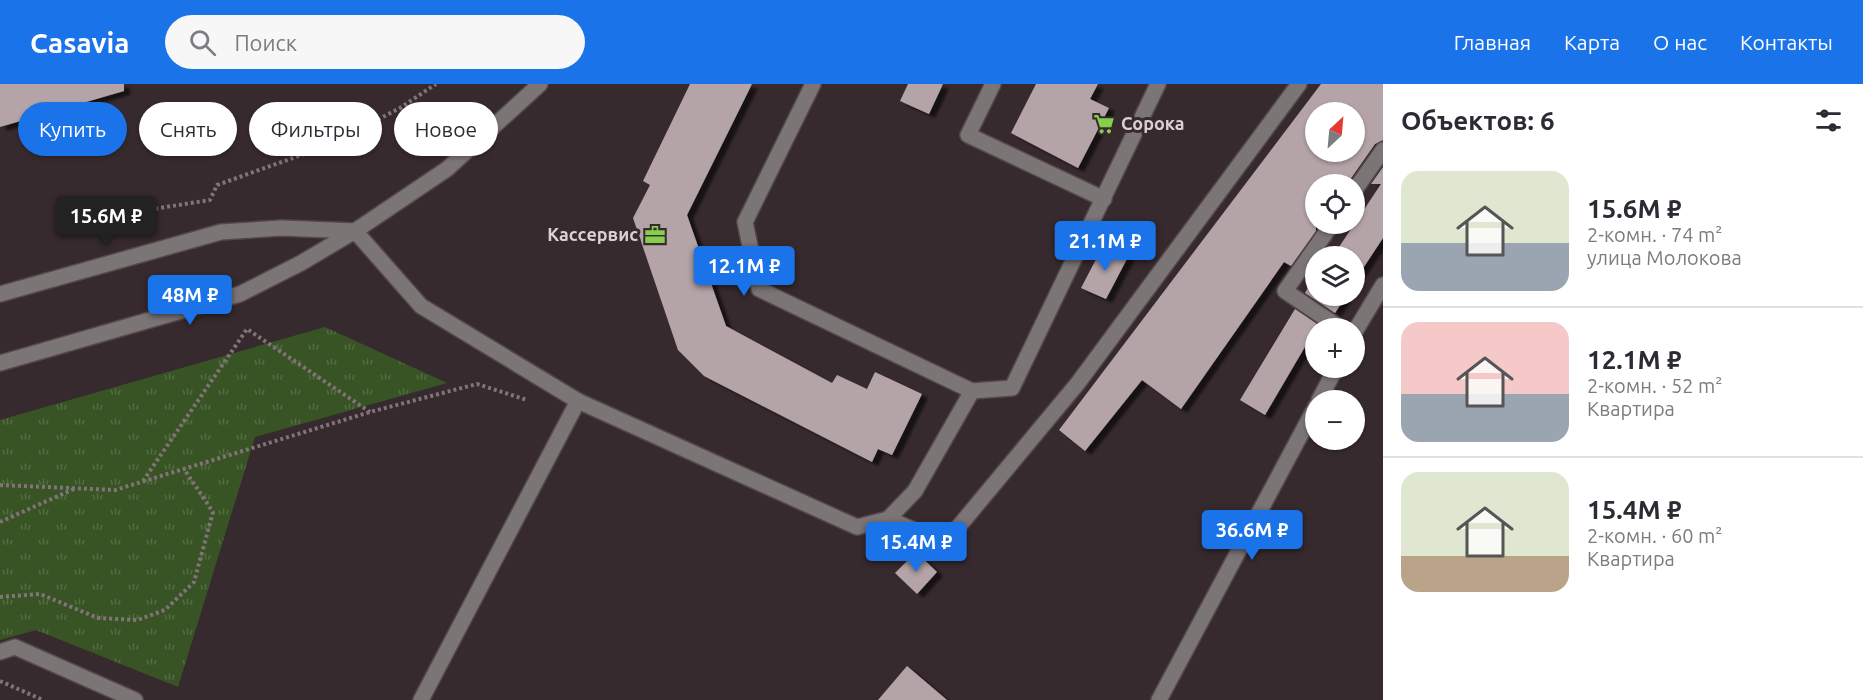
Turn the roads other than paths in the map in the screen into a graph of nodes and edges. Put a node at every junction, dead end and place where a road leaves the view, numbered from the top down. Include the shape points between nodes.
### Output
1 (540, 84) edge
2 (813, 84) edge
3 (993, 84) edge
4 (1158, 84) edge
5 (1299, 84) edge
6 (1383, 150) edge
7 (1365, 175) edge
8 (1104, 199) junction
9 (355, 231) junction
10 (1325, 234) edge
11 (1383, 285) edge
12 (0, 294) edge
13 (1325, 318) edge
14 (1363, 318) edge
15 (0, 363) edge
16 (972, 391) junction
17 (578, 401) junction
18 (1305, 427) edge
19 (888, 519) junction
20 (0, 652) edge
21 (135, 700) edge
22 (421, 700) edge
23 (1159, 700) edge

1 - 9 street via 447,169
2 - 16 street via 745,222 759,289
3 - 8 street via 968,135
4 - 8 street
5 - 19 street via 1078,383 945,543
6 - 7 street
8 - 16 street via 1012,388
9 - 12 street via 282,228 221,232
9 - 15 street via 240,294
9 - 17 street via 421,306
10 - 13 street via 1284,291
11 - 14 street
16 - 19 street via 915,491
17 - 19 street via 857,527
17 - 22 street
18 - 23 street
20 - 21 street via 15,647

